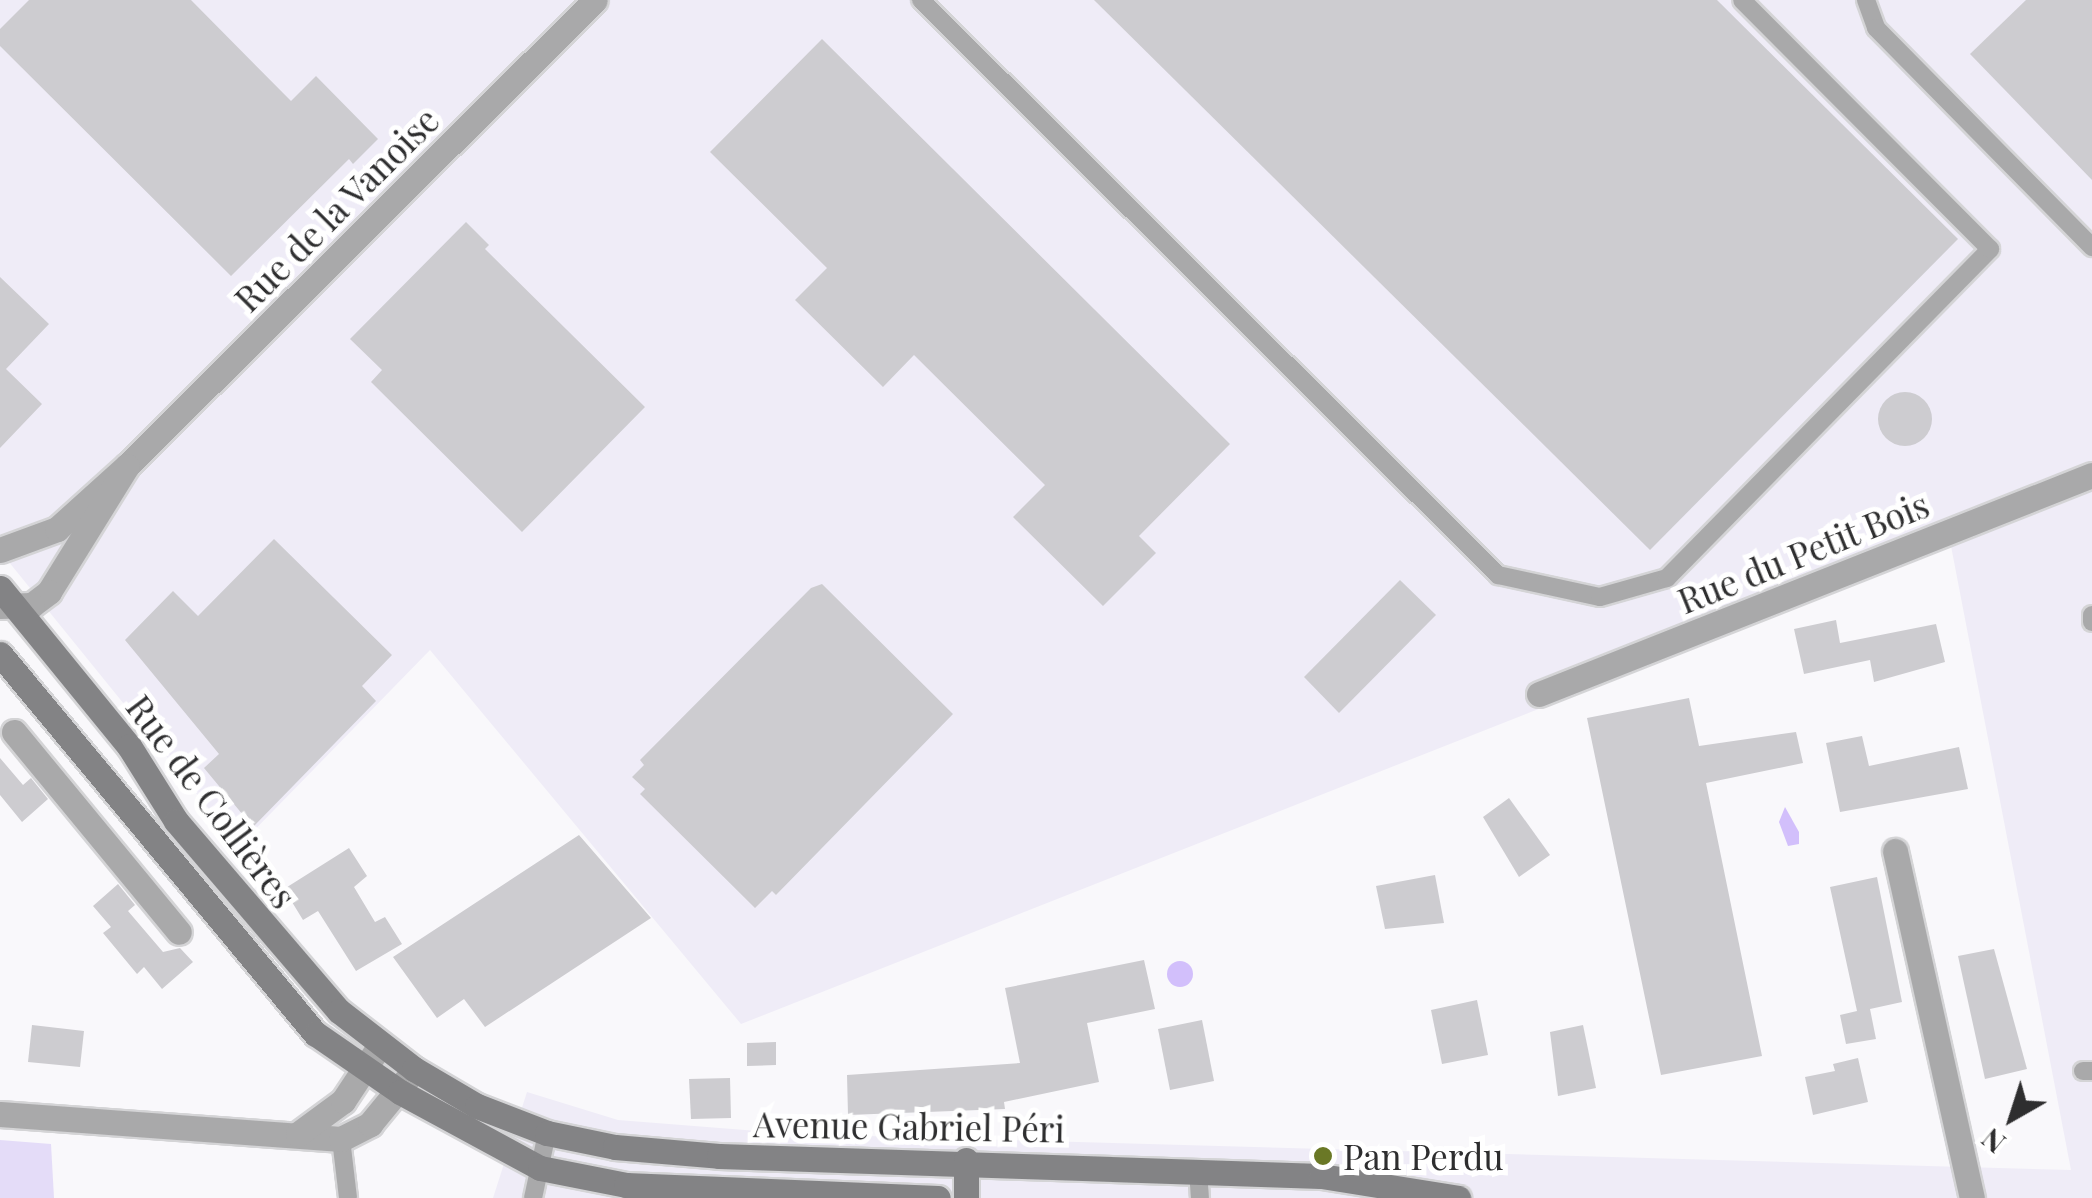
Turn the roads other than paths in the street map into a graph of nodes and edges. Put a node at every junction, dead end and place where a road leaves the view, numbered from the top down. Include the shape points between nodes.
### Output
1 (594, 0) edge
2 (921, 0) edge
3 (1742, 0) edge
4 (1866, 0) edge
5 (2092, 247) edge
6 (127, 466) junction
7 (2092, 475) edge
8 (0, 550) edge
9 (5, 600) edge
10 (0, 654) edge
11 (1539, 694) dead end
12 (14, 732) dead end
13 (124, 805) junction
14 (94, 830) junction
15 (1895, 851) dead end
16 (179, 932) dead end
17 (380, 1045) junction
18 (414, 1069) junction
19 (363, 1070) junction
20 (400, 1092) junction
21 (0, 1114) edge
22 (547, 1133) junction
23 (298, 1134) junction
24 (341, 1139) junction
25 (966, 1160) junction
26 (540, 1168) junction
27 (1198, 1170) junction
28 (763, 1194) edge
29 (348, 1198) edge
30 (533, 1198) edge
31 (938, 1198) edge
32 (966, 1198) edge
33 (1200, 1198) edge
34 (1458, 1198) edge
35 (1972, 1198) edge

1 - 6 street, Rue de la Vanoise
2 - 3 lane via 1498,574 1600,596 1667,578 1990,249
4 - 5 lane via 1876,28
6 - 8 street, Rue de la Vanoise via 57,530
6 - 9 street, Rue de la Vanoise via 65,574 32,605
7 - 11 street, Rue du Petit Bois
9 - 17 main road, Rue de Collières via 274,940
10 - 13 main road, Rue de Collières
12 - 14 street
13 - 14 street, Rue de Collières
13 - 19 main road, Rue de Collières via 316,1034
14 - 16 street
15 - 35 street
17 - 18 main road, Avenue Gabriel Péri
17 - 19 street
18 - 20 street
18 - 22 main road, Avenue Gabriel Péri via 476,1106
19 - 20 main road, Rue de Collières
19 - 23 street via 343,1100
20 - 24 street via 370,1124
20 - 26 main road, Rue de Collières
21 - 23 street
22 - 25 main road, Avenue Gabriel Péri via 719,1156
22 - 26 lane
23 - 24 street
24 - 29 lane
25 - 27 main road, Avenue Gabriel Péri
25 - 32 main road
26 - 28 main road, Rue de Collières via 626,1186
26 - 30 lane
27 - 33 lane
27 - 34 main road, Avenue Gabriel Péri via 1321,1176
28 - 31 main road, Rue de Collières

